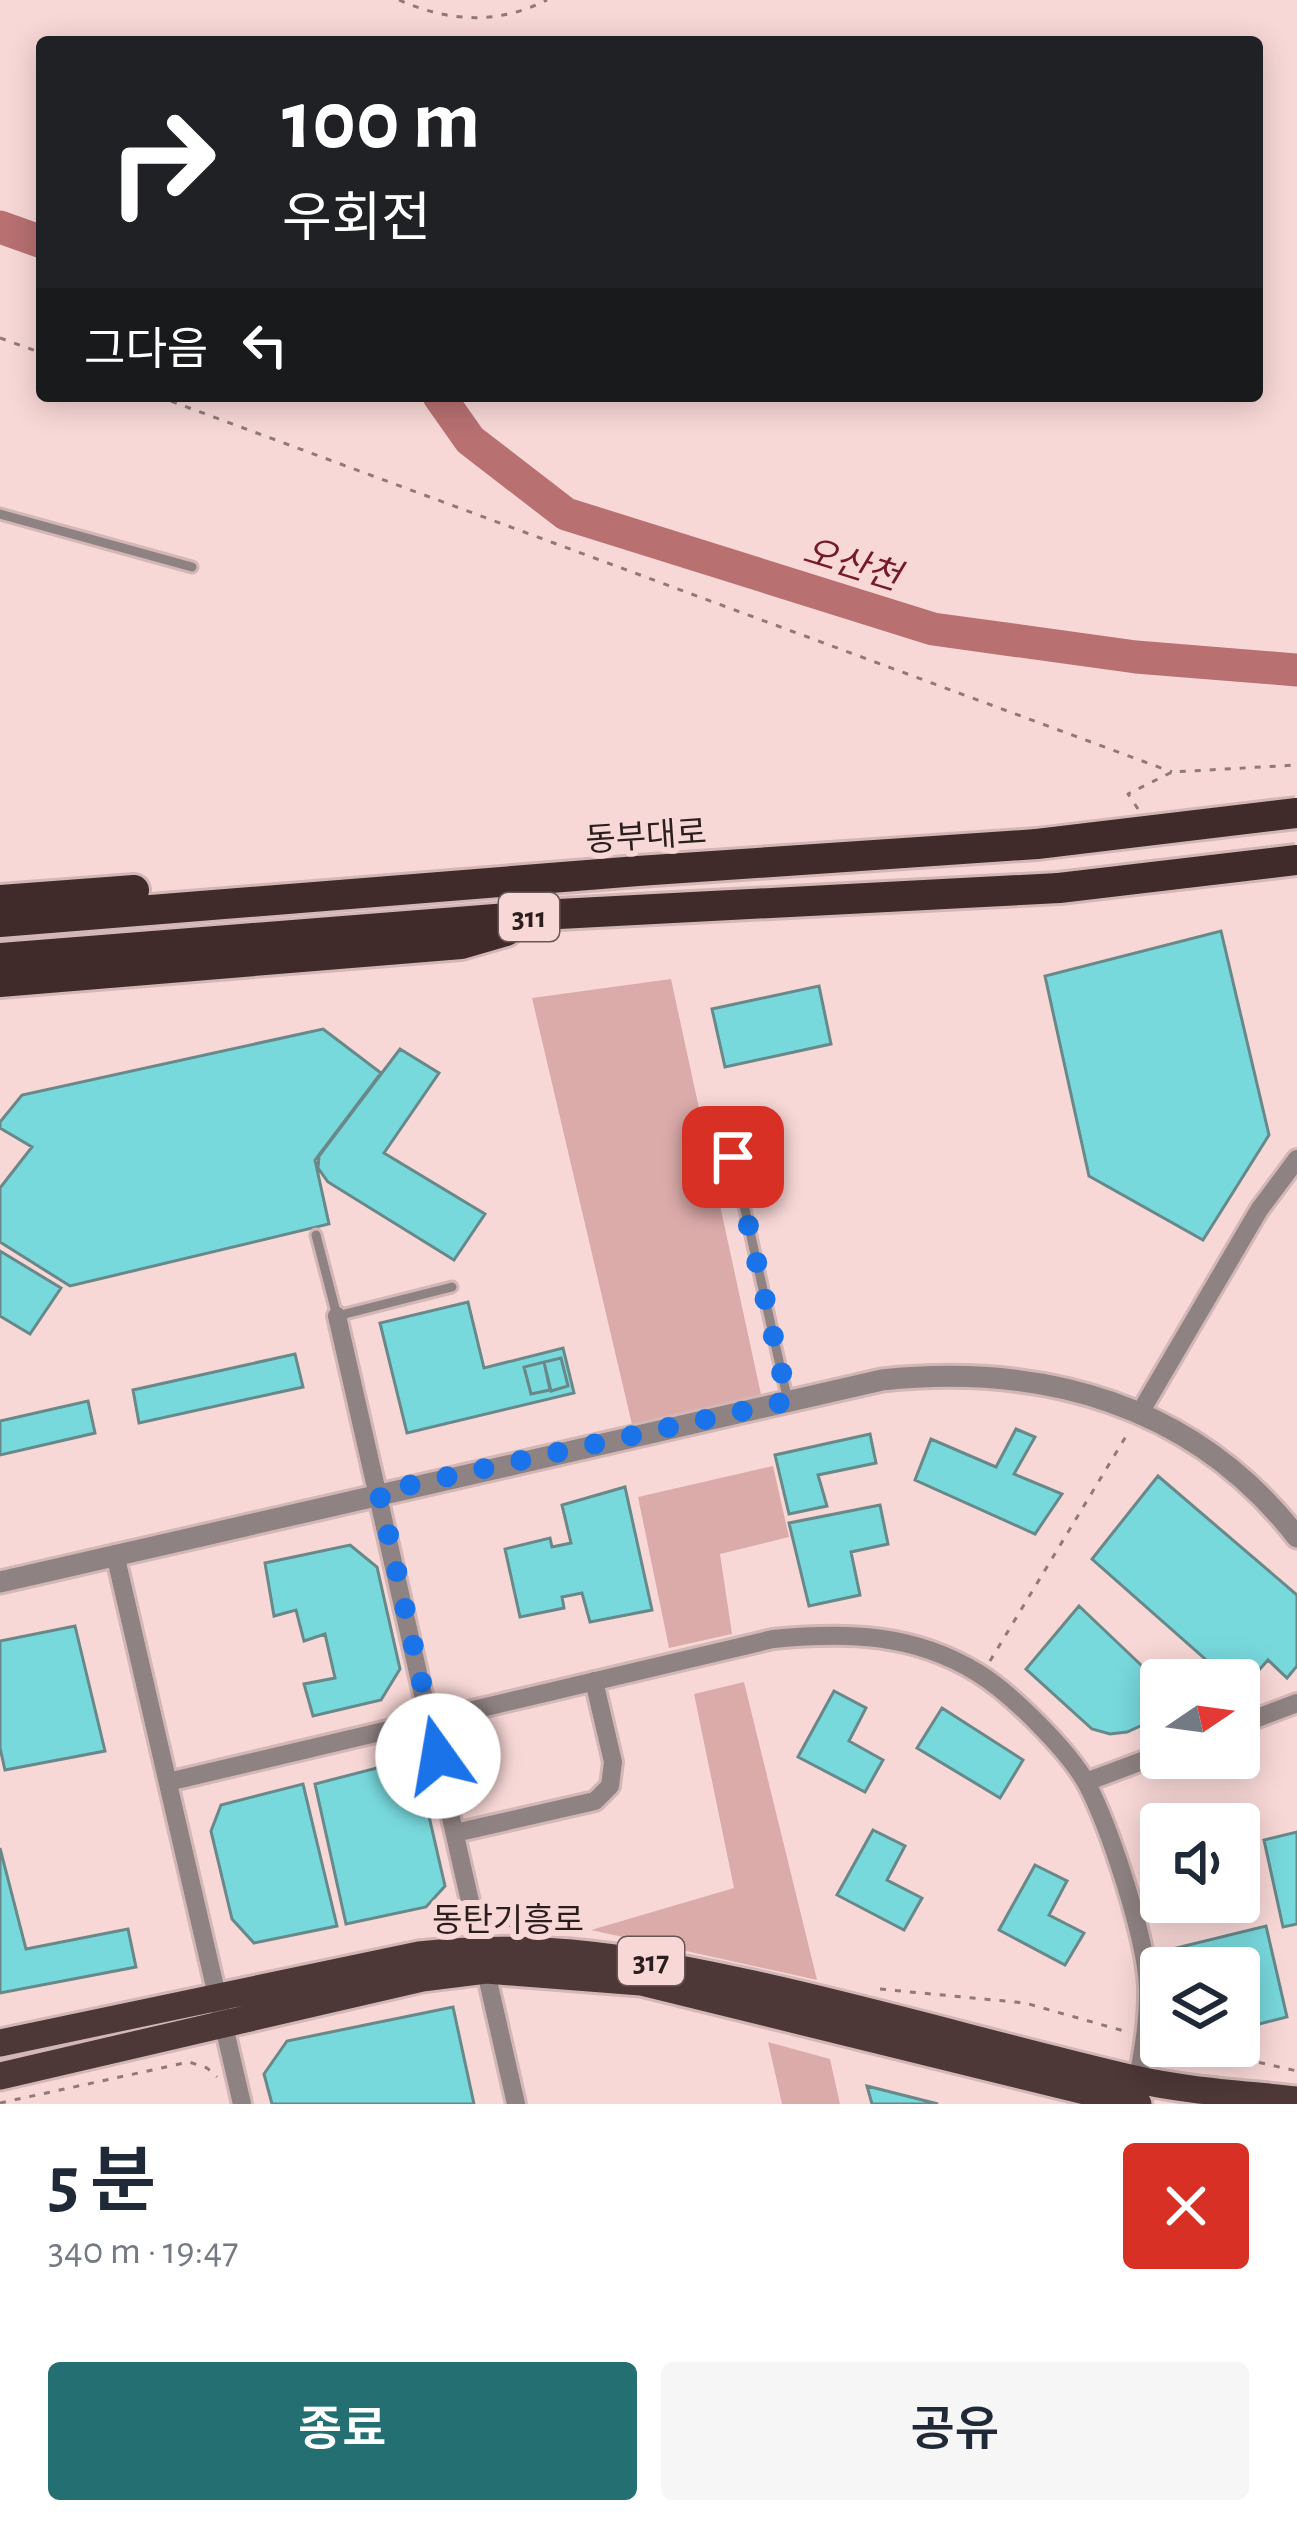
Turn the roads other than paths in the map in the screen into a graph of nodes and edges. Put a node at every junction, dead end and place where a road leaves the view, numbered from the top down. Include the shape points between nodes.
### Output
1 (0, 514) edge
2 (192, 567) dead end
3 (1297, 813) edge
4 (1297, 860) edge
5 (638, 871) junction
6 (0, 900) edge
7 (559, 914) junction
8 (0, 922) edge
9 (0, 958) edge
10 (0, 982) edge
11 (724, 1116) dead end
12 (1297, 1159) edge
13 (316, 1235) dead end
14 (452, 1287) dead end
15 (337, 1316) junction
16 (788, 1401) junction
17 (1142, 1411) junction
18 (379, 1492) junction
19 (1297, 1537) edge
20 (115, 1554) junction
21 (0, 1582) edge
22 (594, 1681) junction
23 (1297, 1703) edge
24 (1260, 1717) edge
25 (430, 1718) junction
26 (1140, 1762) edge
27 (169, 1782) junction
28 (1086, 1782) junction
29 (455, 1833) junction
30 (484, 1959) junction
31 (216, 1997) junction
32 (222, 2026) junction
33 (0, 2043) edge
34 (0, 2076) edge
35 (1136, 2098) edge
36 (1297, 2100) edge
37 (242, 2104) edge
38 (516, 2104) edge

1 - 2 lane
3 - 5 highway, 동부대로 / 311, bridge via 1037,844
4 - 7 highway, 311, bridge via 1059,888
5 - 6 highway via 493,869
5 - 8 highway, 동부대로 / 311
7 - 9 highway, 311
7 - 10 highway via 461,944
11 - 16 lane
12 - 17 street via 1258,1210
13 - 15 lane
14 - 15 lane
15 - 18 street
16 - 17 street via 882,1380 971,1375 1038,1381
16 - 18 street
17 - 19 street via 1217,1460
18 - 20 street
18 - 25 street
20 - 21 street
20 - 27 street
22 - 25 street
22 - 28 street via 773,1639 842,1632 904,1642 982,1675
22 - 29 street via 613,1762 610,1786 595,1801
23 - 24 street
25 - 27 street
25 - 29 street
26 - 28 street
27 - 31 street
28 - 35 street via 1139,1933 1148,1985
29 - 30 street
30 - 31 main road, 동탄기흥로 / 317 via 419,1955
30 - 32 main road, 동탄기흥로 / 317
30 - 35 main road, 동탄기흥로 / 317 via 562,1949 650,1961 902,2018
30 - 38 street
31 - 32 street
31 - 33 main road, 동탄기흥로 / 317
32 - 34 main road, 동탄기흥로 / 317
32 - 37 street
35 - 36 main road, 동탄기흥로 / 317

